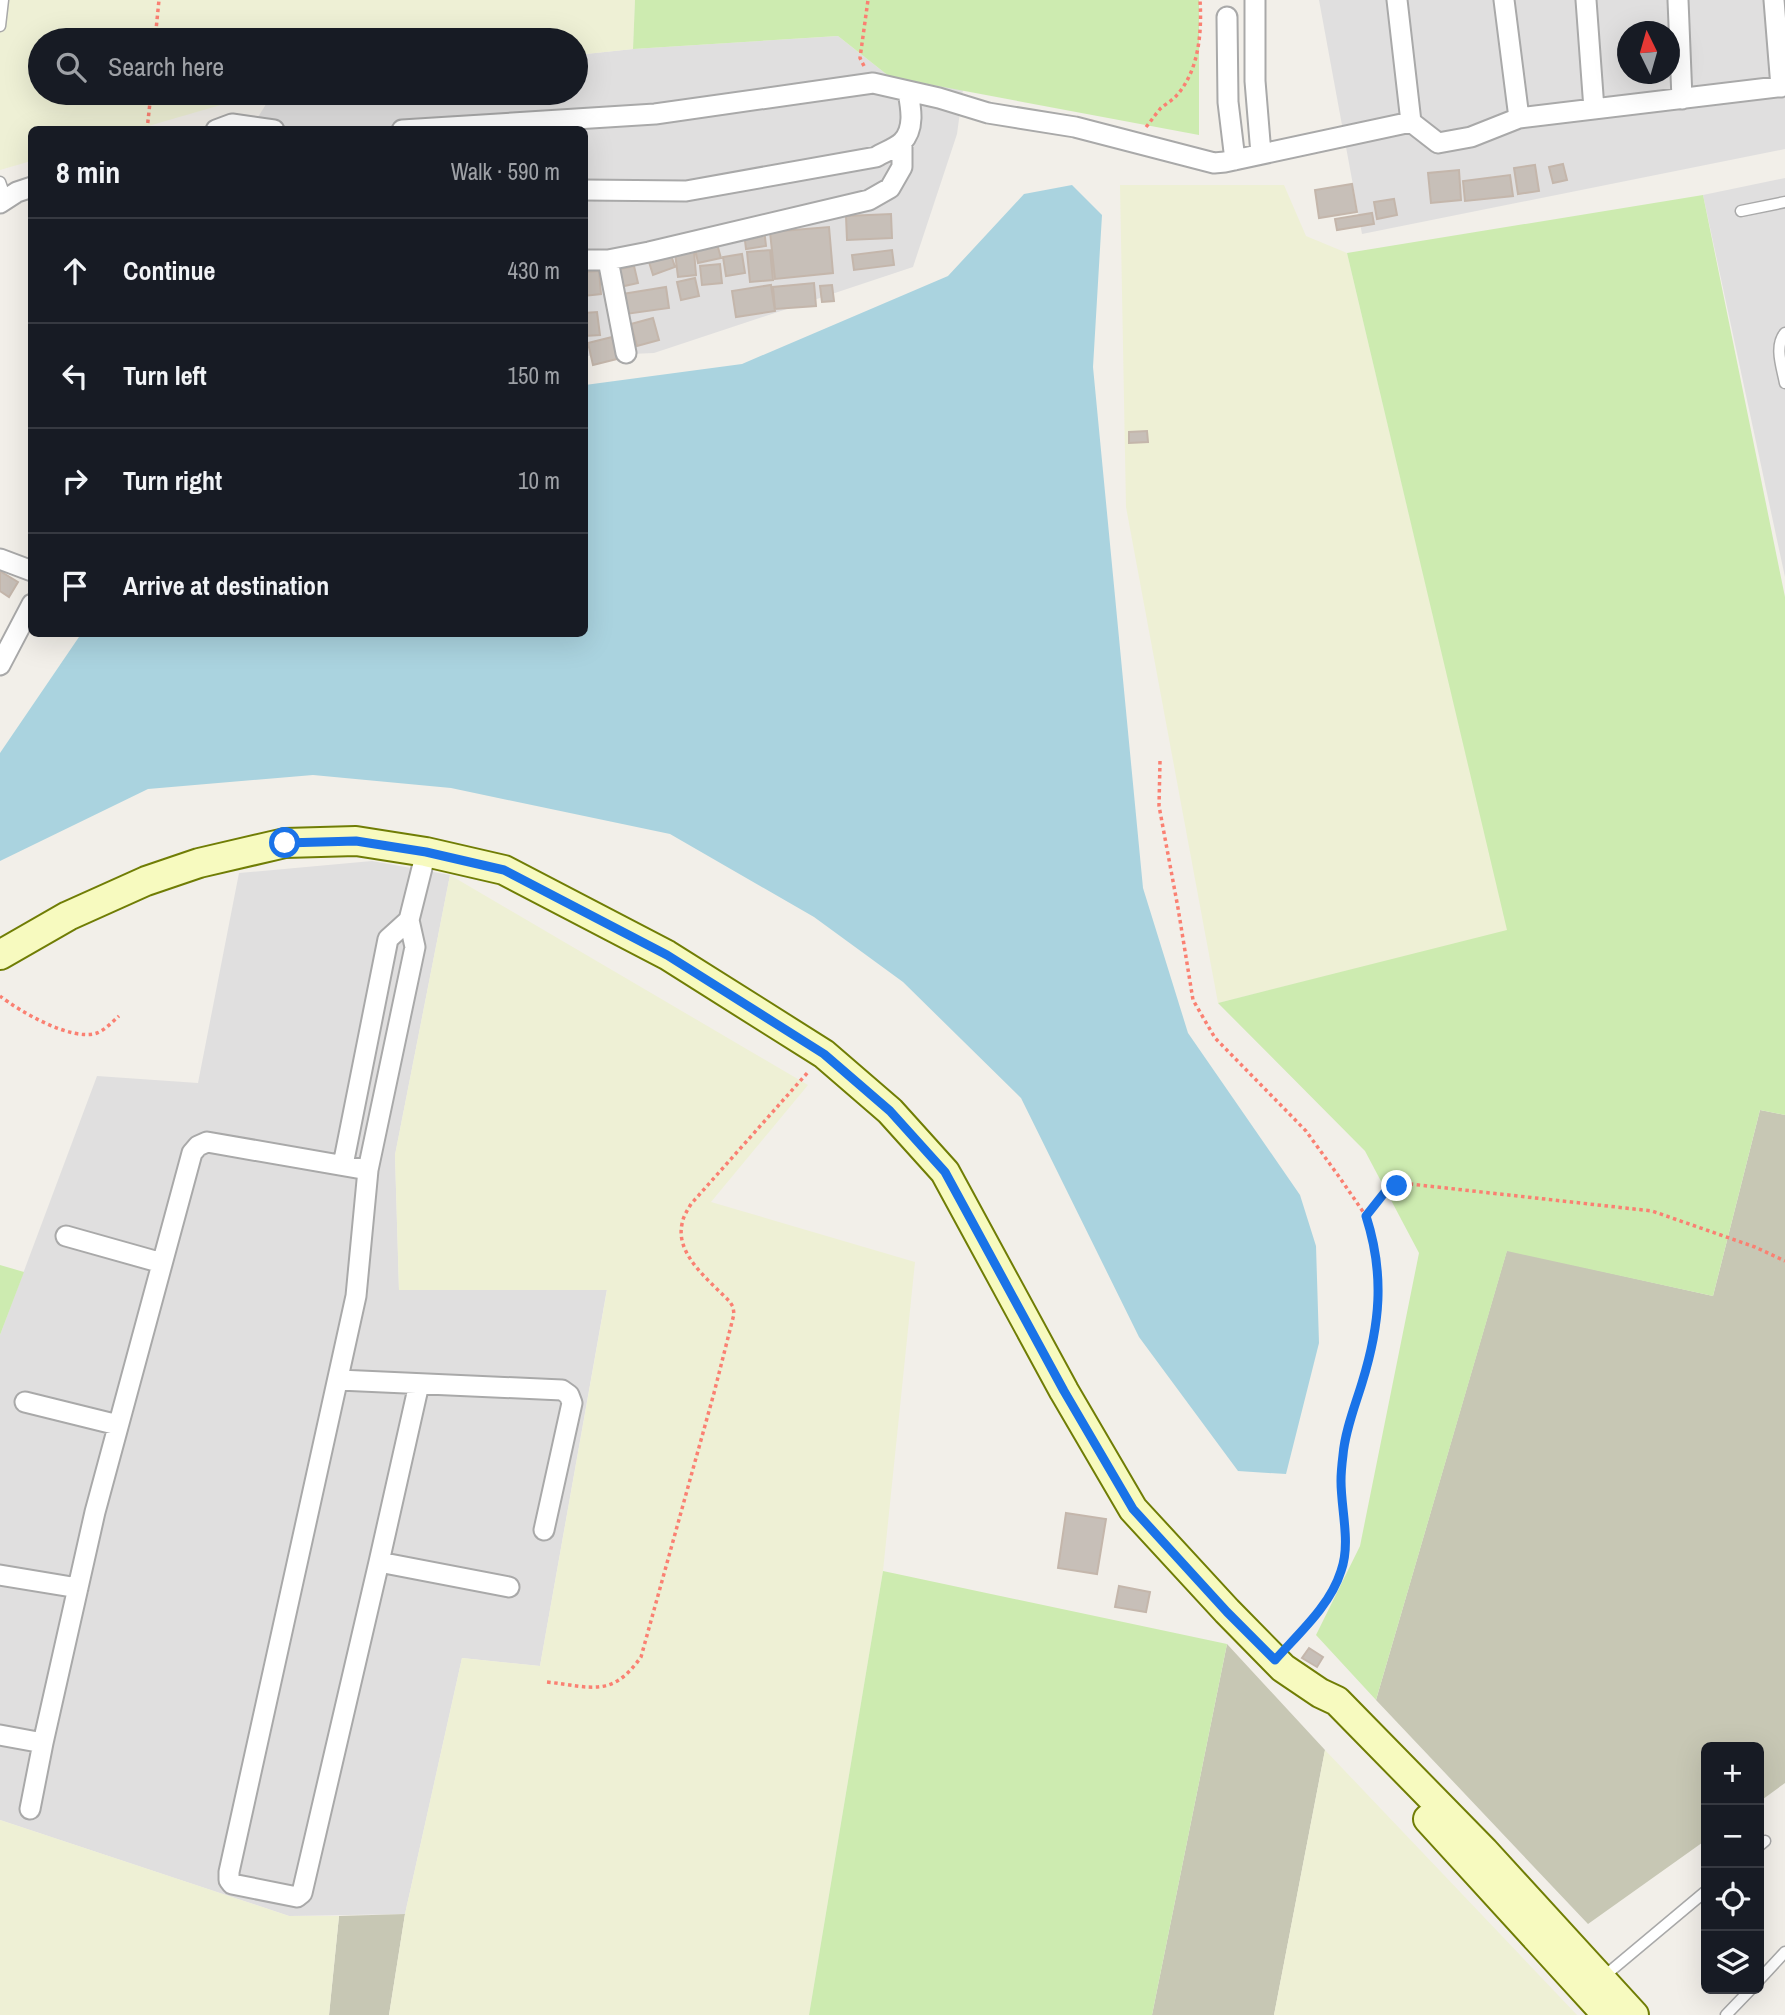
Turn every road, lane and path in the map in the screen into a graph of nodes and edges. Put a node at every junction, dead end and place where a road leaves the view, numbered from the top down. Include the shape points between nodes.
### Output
1 (3, 0) edge
2 (159, 0) edge
3 (868, 0) edge
4 (1200, 0) edge
5 (1255, 0) edge
6 (1397, 0) edge
7 (1504, 0) edge
8 (1586, 0) edge
9 (1678, 0) edge
10 (1774, 0) edge
11 (1227, 17) dead end
12 (0, 26) edge
13 (156, 28) edge
14 (873, 83) junction
15 (1783, 86) edge
16 (908, 92) junction
17 (1682, 99) junction
18 (149, 105) edge
19 (1594, 109) junction
20 (1519, 118) junction
21 (1411, 122) junction
22 (147, 126) edge
23 (227, 126) edge
24 (246, 126) edge
25 (465, 126) edge
26 (902, 142) junction
27 (1134, 142) junction
28 (1261, 154) junction
29 (1235, 160) junction
30 (28, 188) edge
31 (588, 190) edge
32 (2, 195) edge
33 (1785, 202) edge
34 (1741, 211) dead end
35 (588, 260) edge
36 (608, 260) junction
37 (1785, 333) edge
38 (626, 353) dead end
39 (1785, 383) edge
40 (0, 559) edge
41 (28, 570) edge
42 (28, 612) edge
43 (0, 666) edge
44 (1160, 761) dead end
45 (426, 852) junction
46 (409, 920) junction
47 (0, 955) edge
48 (0, 996) edge
49 (119, 1016) dead end
50 (824, 1054) junction
51 (343, 1165) junction
52 (369, 1170) junction
53 (1366, 1216) junction
54 (66, 1236) dead end
55 (1785, 1261) edge
56 (162, 1264) junction
57 (338, 1380) junction
58 (419, 1384) junction
59 (25, 1402) dead end
60 (118, 1425) junction
61 (544, 1530) dead end
62 (379, 1562) junction
63 (0, 1574) edge
64 (509, 1587) dead end
65 (78, 1588) junction
66 (1275, 1660) junction
67 (547, 1682) dead end
68 (0, 1735) edge
69 (43, 1742) junction
70 (30, 1809) dead end
71 (1701, 1895) edge
72 (1785, 1952) edge
73 (1764, 1975) edge
74 (1592, 1985) junction
75 (1746, 1994) edge
76 (1606, 2015) edge
77 (1634, 2015) edge
78 (1726, 2015) edge

1 - 12 lane
2 - 13 path
3 - 14 path via 860,58
4 - 27 path via 1202,25 1189,78
5 - 28 street
6 - 21 street
7 - 20 street
8 - 19 street
9 - 17 street
10 - 15 street
11 - 29 street via 1228,102
14 - 16 street
14 - 25 street via 655,114
15 - 17 street
16 - 26 street via 911,114
16 - 27 street
17 - 19 street
18 - 22 path
19 - 20 street
20 - 21 street via 1471,137 1438,143
21 - 28 street
23 - 24 street
26 - 31 street via 876,157 686,191
26 - 36 street via 902,167 890,188 869,200
27 - 29 street via 1214,163
28 - 29 street
30 - 32 street
33 - 34 lane
35 - 36 street
36 - 38 street
37 - 39 lane via 1779,351
40 - 41 street
42 - 43 street
44 - 53 path via 1159,806 1193,1000 1215,1038 1306,1131
45 - 46 street
45 - 47 street via 356,841 285,843 199,863 68,915
45 - 50 street via 504,870 667,955
46 - 51 street via 388,939
46 - 52 street via 415,947
48 - 49 path via 77,1035 99,1033
50 - 66 street via 890,1111 945,1172 1133,1509
50 - 67 path via 691,1205 681,1226 684,1247 694,1264 730,1302 734,1314 641,1657 617,1683 598,1687
51 - 52 street
51 - 56 street via 207,1142 198,1146 192,1153
52 - 57 street via 356,1296
53 - 55 path via 1385,1192 1410,1184 1652,1211
53 - 66 path via 1380,1294 1366,1369 1343,1451 1342,1569 1322,1606
54 - 56 street
56 - 60 street
57 - 58 street
57 - 62 street via 229,1872 232,1884 296,1896 302,1893
58 - 61 street via 562,1390 569,1395 572,1403
58 - 62 street
59 - 60 street
60 - 65 street
62 - 64 street
63 - 65 street
65 - 69 street
66 - 74 street via 1320,1693 1327,1709
68 - 69 street
69 - 70 street
71 - 74 lane
72 - 73 lane
74 - 76 street
74 - 77 street
75 - 78 lane

